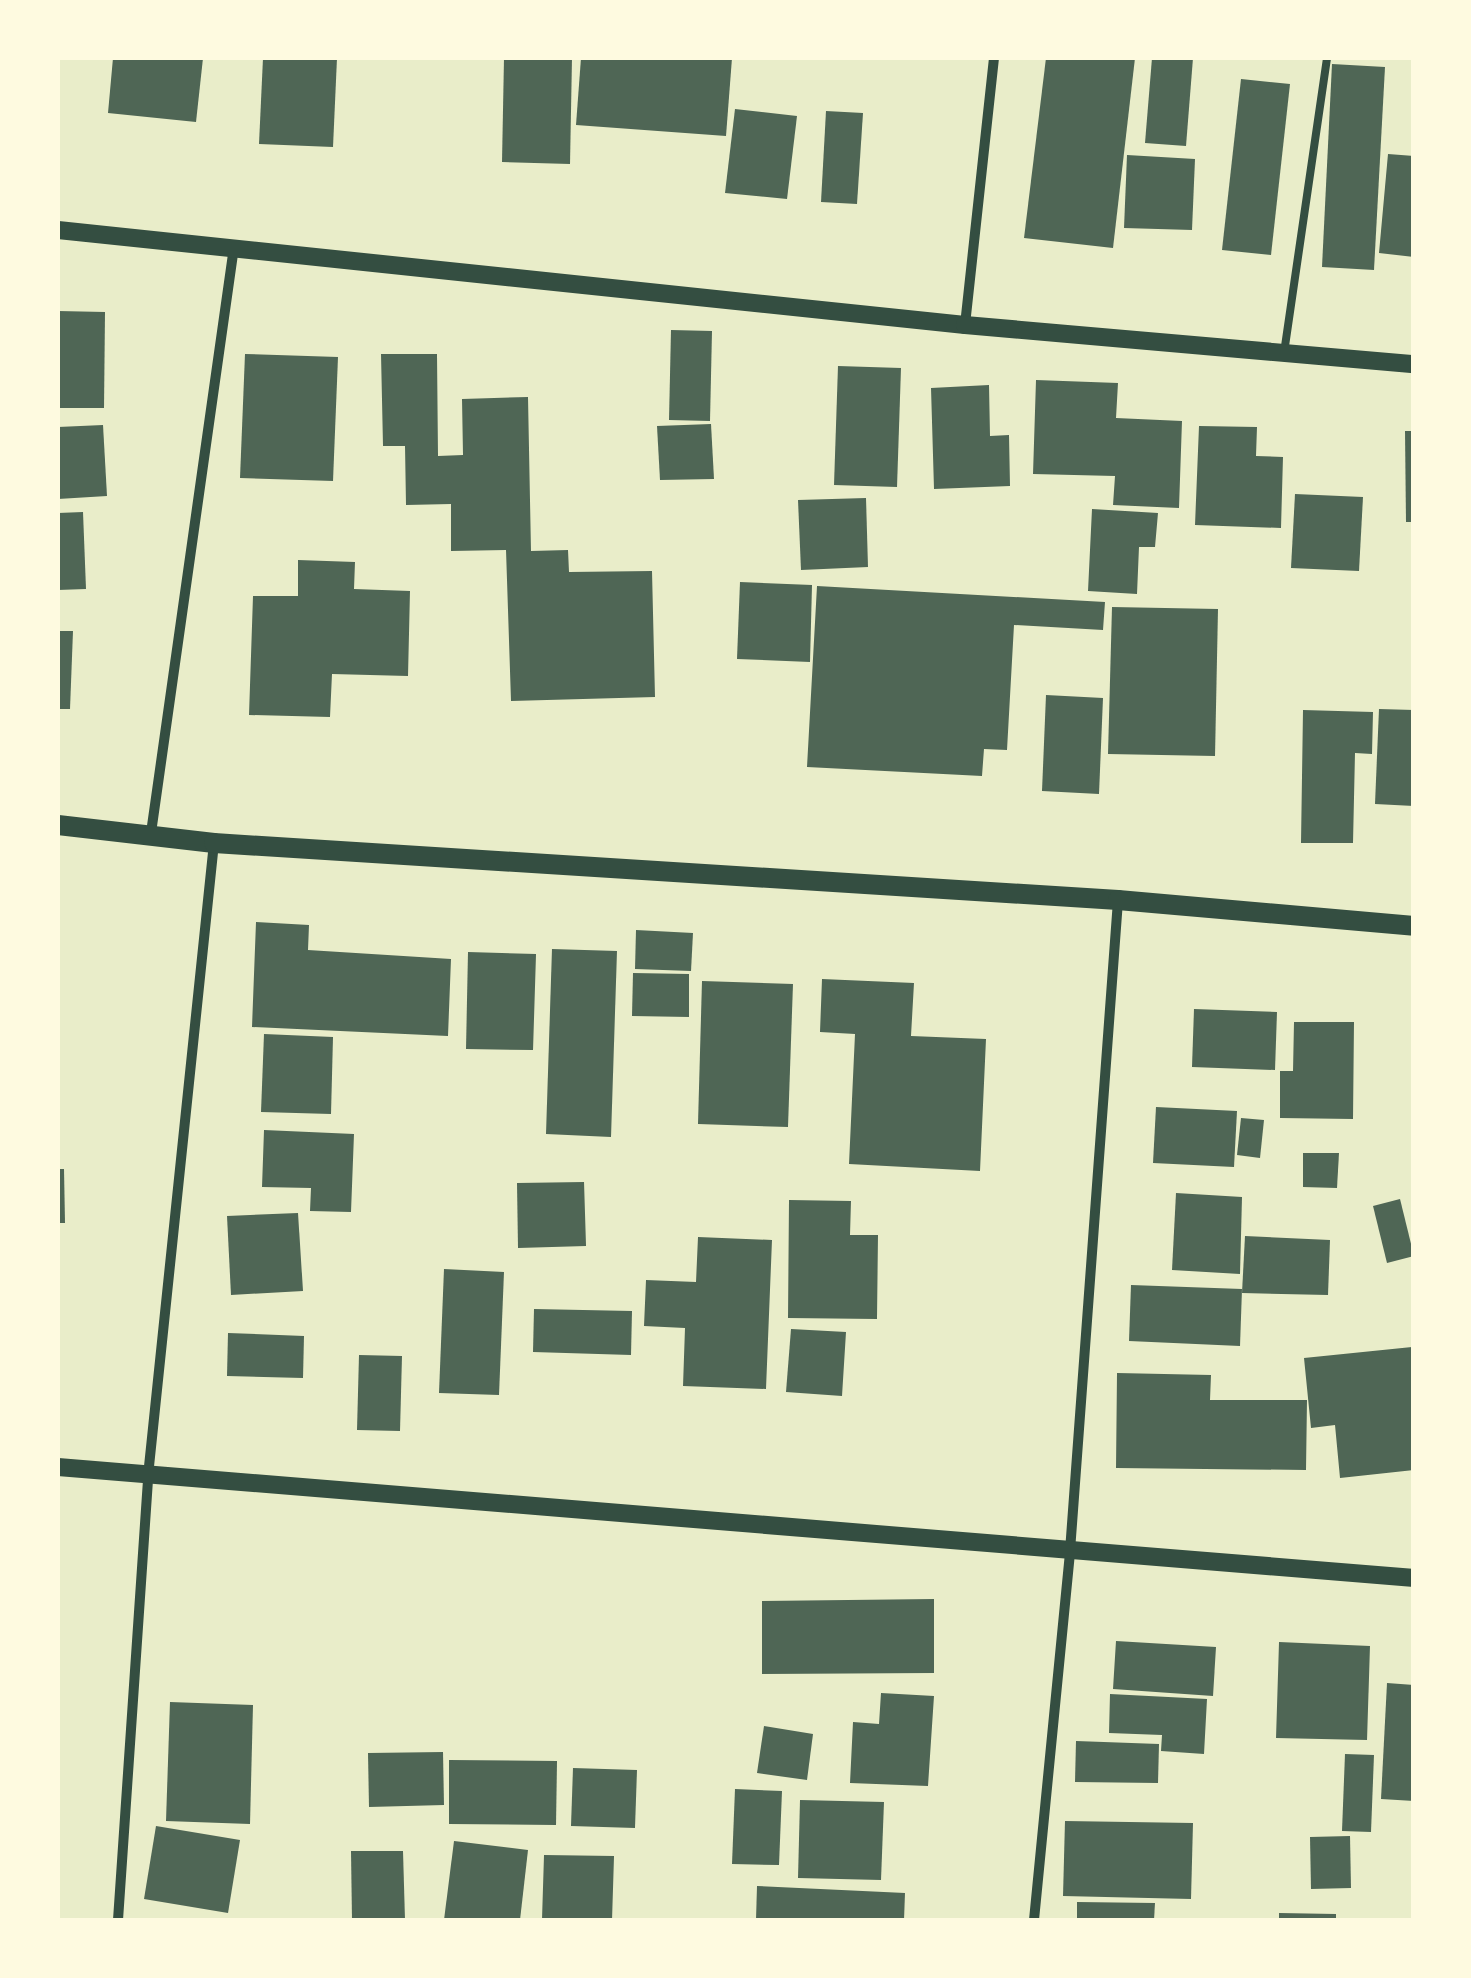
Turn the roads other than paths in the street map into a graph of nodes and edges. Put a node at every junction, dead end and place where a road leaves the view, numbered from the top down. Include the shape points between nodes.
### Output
1 (994, 58) edge
2 (1327, 58) edge
3 (58, 230) edge
4 (234, 248) junction
5 (965, 325) junction
6 (1284, 353) junction
7 (1414, 364) edge
8 (58, 825) edge
9 (150, 833) junction
10 (214, 842) junction
11 (1118, 900) junction
12 (1414, 926) edge
13 (58, 1466) edge
14 (148, 1476) junction
15 (1070, 1551) junction
16 (1414, 1578) edge
17 (118, 1920) edge
18 (1034, 1920) edge

1 - 5 street
2 - 6 lane
3 - 4 street
4 - 5 street
4 - 9 street
5 - 6 street
6 - 7 street
8 - 9 main road
9 - 10 main road
10 - 11 main road
10 - 14 street
11 - 12 main road
11 - 15 street
13 - 14 street
14 - 15 street
14 - 17 street
15 - 16 street
15 - 18 street

